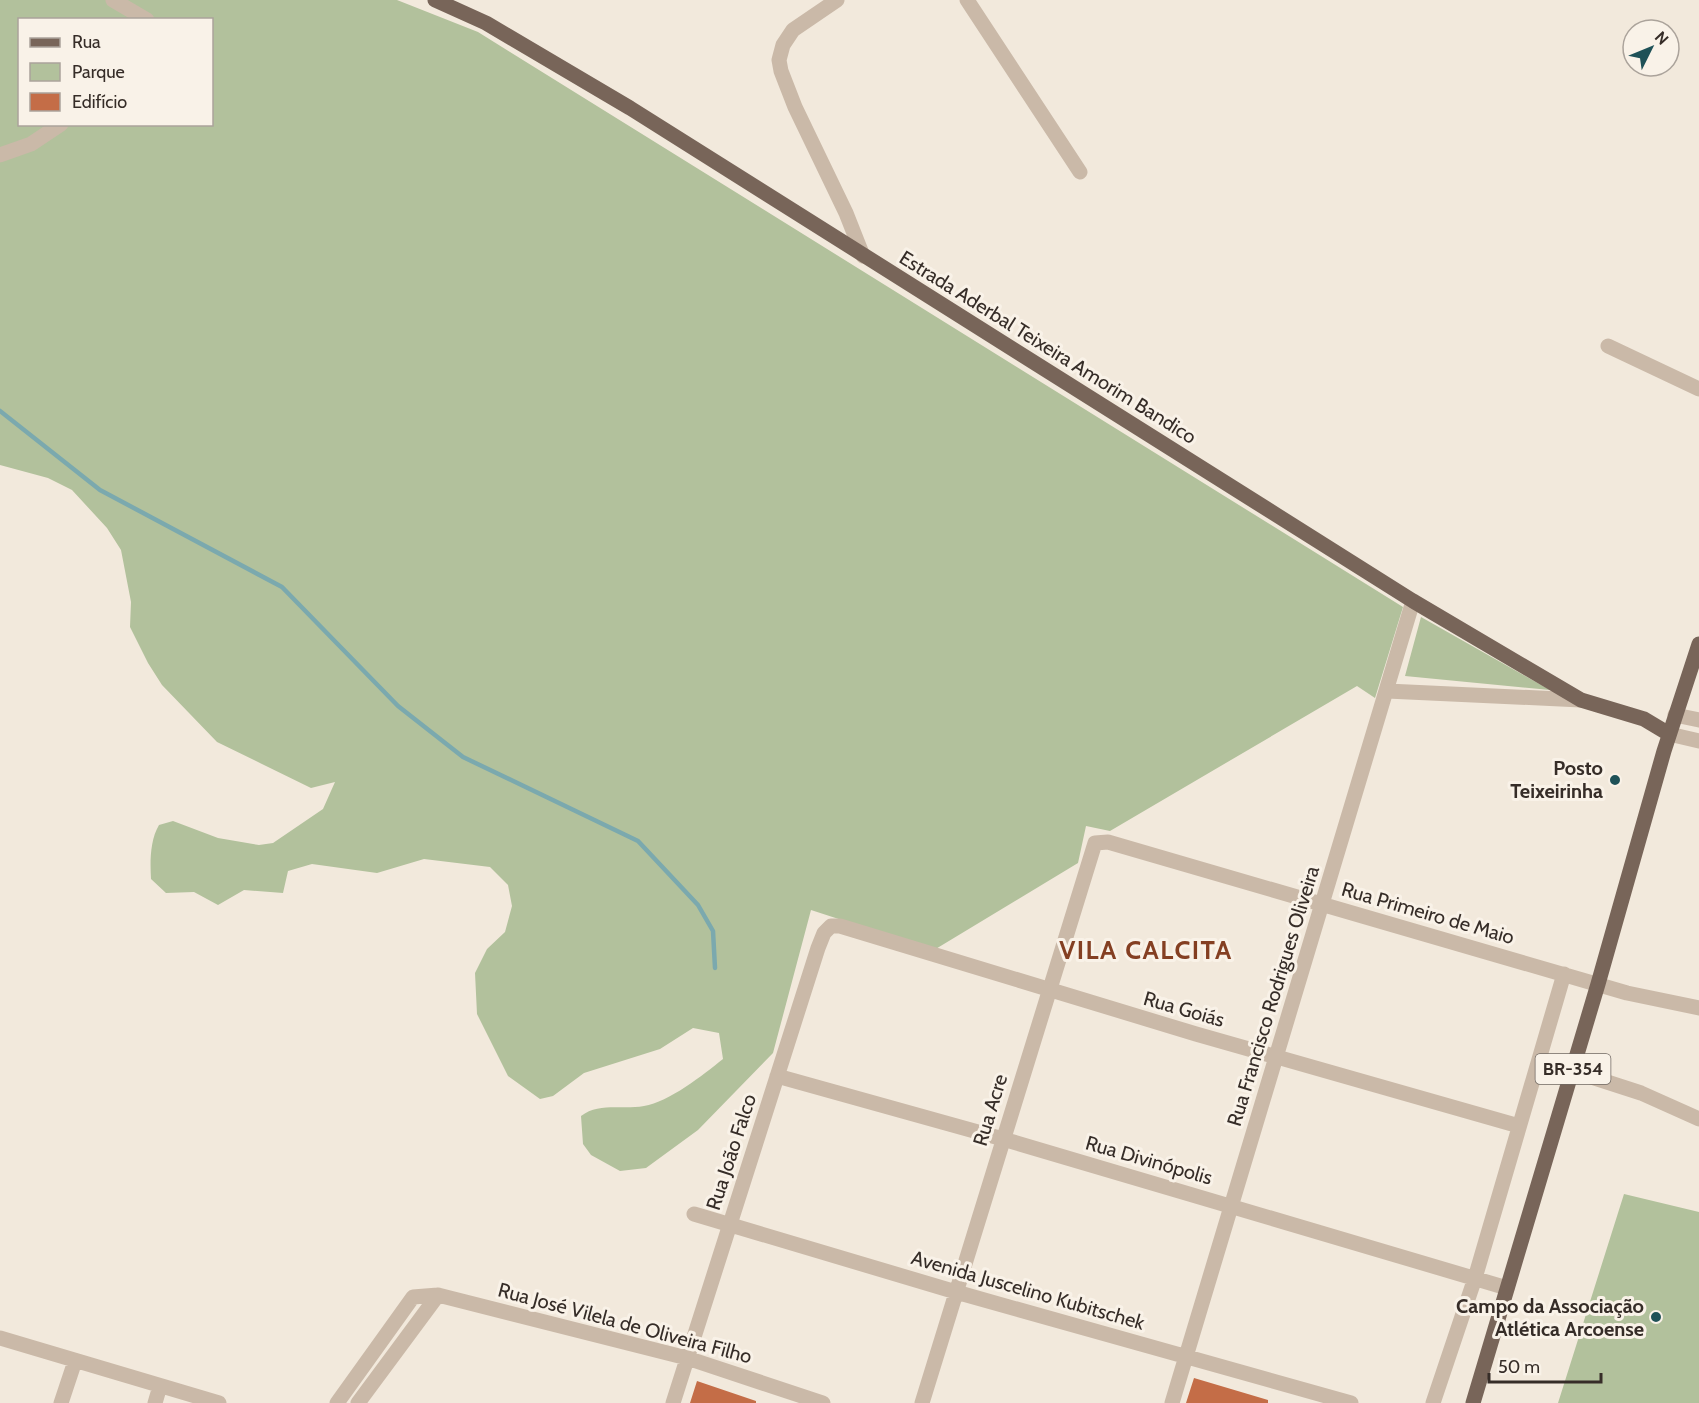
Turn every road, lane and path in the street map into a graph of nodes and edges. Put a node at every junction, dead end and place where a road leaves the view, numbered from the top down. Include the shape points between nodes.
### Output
1 (113, 0) edge
2 (435, 0) edge
3 (837, 0) edge
4 (967, 0) edge
5 (144, 18) edge
6 (58, 126) edge
7 (0, 155) edge
8 (1080, 172) dead end
9 (863, 256) junction
10 (1608, 346) dead end
11 (1699, 389) edge
12 (1413, 601) junction
13 (1699, 644) edge
14 (1387, 691) junction
15 (1581, 700) junction
16 (1675, 715) junction
17 (1644, 719) junction
18 (1699, 720) edge
19 (1669, 734) junction
20 (1699, 741) edge
21 (1108, 842) joint
22 (1322, 905) junction
23 (840, 926) joint
24 (1564, 974) junction
25 (1598, 984) junction
26 (1047, 990) junction
27 (1699, 1008) edge
28 (1276, 1057) junction
29 (1573, 1071) junction
30 (777, 1076) junction
31 (1699, 1119) edge
32 (1519, 1125) junction
33 (1003, 1139) junction
34 (1232, 1206) junction
35 (694, 1214) dead end
36 (730, 1224) junction
37 (1474, 1278) junction
38 (1507, 1288) junction
39 (956, 1292) junction
40 (438, 1295) junction
41 (0, 1338) edge
42 (1186, 1357) junction
43 (687, 1358) junction
44 (75, 1361) junction
45 (160, 1386) junction
46 (61, 1403) edge
47 (155, 1403) edge
48 (219, 1403) edge
49 (337, 1403) edge
50 (358, 1403) edge
51 (673, 1403) edge
52 (823, 1403) edge
53 (922, 1403) edge
54 (1172, 1403) edge
55 (1351, 1403) edge
56 (1433, 1403) edge
57 (1473, 1403) edge

1 - 5 street
2 - 9 main road, Estrada Aderbal Teixeira Amorim Bandico via 486,23 630,108
3 - 9 street via 794,30 783,45 779,60 795,107
4 - 8 street
6 - 7 street via 31,144
9 - 12 main road, Estrada Aderbal Teixeira Amorim Bandico
10 - 11 street
12 - 14 street, Rua Francisco Rodrigues Oliveira
12 - 15 main road, Estrada Aderbal Teixeira Amorim Bandico
13 - 16 main road, BR-354
14 - 15 street
14 - 22 street, Rua Francisco Rodrigues Oliveira
15 - 17 main road, Estrada Aderbal Teixeira Amorim Bandico
16 - 17 main road, Estrada Aderbal Teixeira Amorim Bandico
16 - 18 street
16 - 19 main road, BR-354
17 - 19 main road, Estrada Aderbal Teixeira Amorim Bandico
19 - 20 street
19 - 25 main road, BR-354
21 - 22 street, Rua Primeiro de Maio
21 - 26 street, Rua Acre via 1091,846
22 - 24 street, Rua Primeiro de Maio
22 - 28 street, Rua Francisco Rodrigues Oliveira
23 - 26 street, Rua Goiás
23 - 30 street, Rua João Falco via 831,926 824,933
24 - 25 street, Rua Primeiro de Maio
24 - 32 street
25 - 27 street, Rua Primeiro de Maio via 1652,1000
25 - 29 main road, BR-354
26 - 28 street, Rua Goiás
26 - 33 street, Rua Acre
28 - 32 street, Rua Goiás
28 - 34 street, Rua Francisco Rodrigues Oliveira
29 - 31 street via 1641,1093
29 - 38 main road, BR-354
30 - 33 street, Rua Divinópolis
30 - 36 street, Rua João Falco
32 - 37 street
33 - 34 street, Rua Divinópolis
33 - 39 street, Rua Acre
34 - 37 street, Rua Divinópolis
34 - 42 street, Rua Francisco Rodrigues Oliveira
35 - 36 street, Avenida Juscelino Kubitschek
36 - 39 street, Avenida Juscelino Kubitschek
36 - 43 street, Rua João Falco
37 - 38 street, Rua Divinópolis
37 - 56 street
38 - 57 main road, BR-354
39 - 42 street, Avenida Juscelino Kubitschek
39 - 53 street, Rua Acre
40 - 43 street, Rua José Vilela de Oliveira Filho
40 - 49 street, Rua José Vilela de Oliveira Filho via 413,1297
40 - 50 street
41 - 44 street
42 - 54 street, Rua Francisco Rodrigues Oliveira
42 - 55 street, Avenida Juscelino Kubitschek
43 - 51 street, Rua João Falco
43 - 52 street, Rua José Vilela de Oliveira Filho
44 - 45 street
44 - 46 street
45 - 47 street
45 - 48 street

